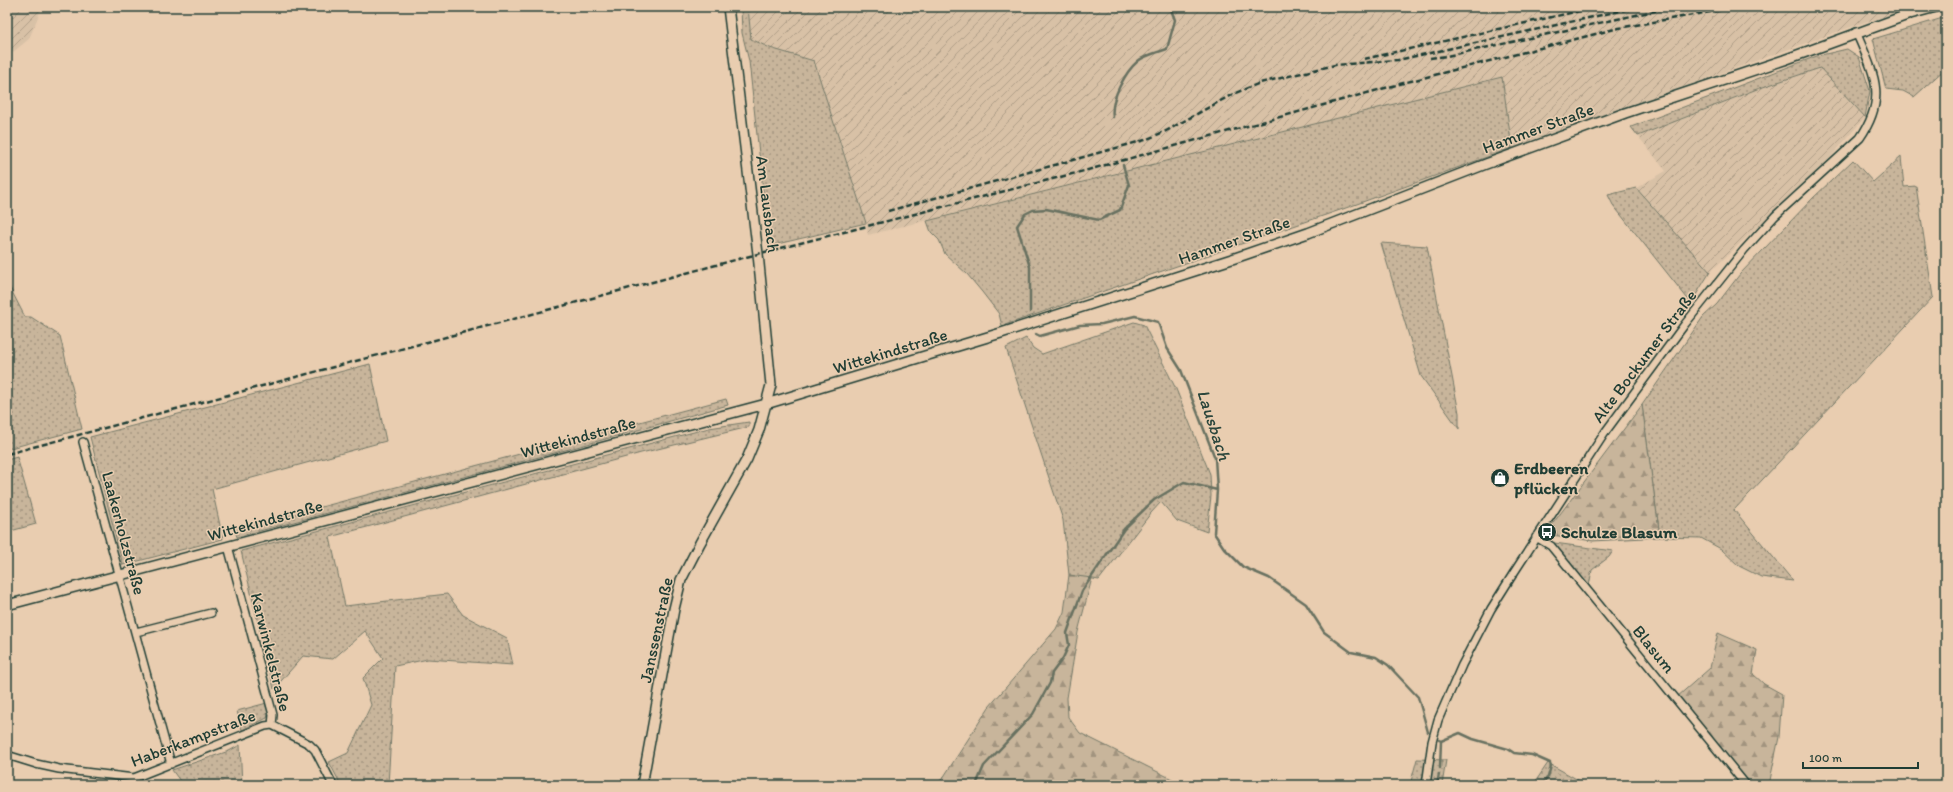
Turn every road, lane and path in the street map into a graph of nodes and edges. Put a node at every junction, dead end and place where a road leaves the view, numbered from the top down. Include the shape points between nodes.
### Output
1 (728, 7) edge
2 (1936, 7) edge
3 (1856, 32) junction
4 (1153, 284) joint
5 (766, 404) junction
6 (83, 442) dead end
7 (1536, 537) junction
8 (228, 546) junction
9 (120, 575) junction
10 (7, 605) edge
11 (211, 612) dead end
12 (136, 632) junction
13 (272, 725) junction
14 (7, 755) edge
15 (171, 764) junction
16 (333, 785) edge
17 (642, 785) edge
18 (1426, 785) edge
19 (1746, 785) edge

1 - 5 main road, Am Lausbach via 770,363 771,385
2 - 3 main road, Hammer Straße
3 - 4 main road, Hammer Straße via 1784,60 1625,113 1493,161 1308,232
3 - 7 street, Alte Bockumer Straße via 1877,94 1874,115 1868,126 1860,138 1775,216 1744,250 1618,415
4 - 5 main road, Wittekindstraße via 864,376
5 - 8 main road, Wittekindstraße
5 - 17 main road, Janssenstraße via 747,459 681,580
6 - 9 street, Laakerholzstraße
7 - 18 street, Alte Bockumer Straße via 1491,609 1451,688 1432,742
7 - 19 street, Blasum via 1551,546
8 - 9 main road, Wittekindstraße
8 - 13 street, Karwinkelstraße via 273,715
9 - 10 main road, Wittekindstraße
9 - 12 street, Laakerholzstraße
11 - 12 street
12 - 15 street, Laakerholzstraße
13 - 15 street, Haberkampstraße
13 - 16 street, Karwinkelstraße via 309,744 315,750
14 - 15 street, Haberkampstraße via 59,769 134,778

